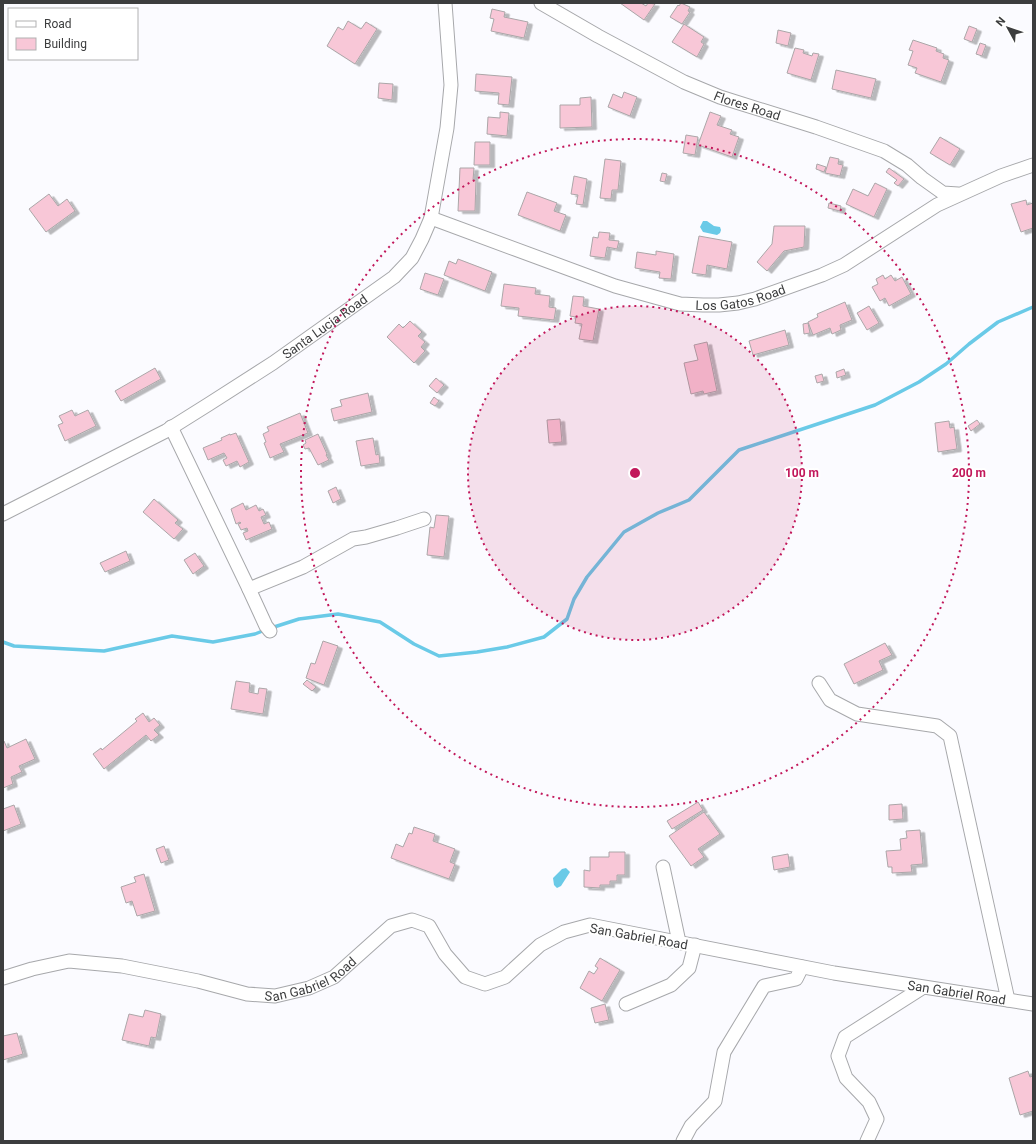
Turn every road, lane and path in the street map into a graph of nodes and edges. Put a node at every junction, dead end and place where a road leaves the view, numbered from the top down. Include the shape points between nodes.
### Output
1 (445, 3) edge
2 (541, 3) edge
3 (1033, 165) edge
4 (958, 194) junction
5 (431, 218) junction
6 (171, 427) junction
7 (3, 514) edge
8 (424, 519) dead end
9 (249, 589) junction
10 (270, 631) dead end
11 (819, 683) dead end
12 (663, 867) dead end
13 (679, 942) junction
14 (695, 945) junction
15 (802, 967) junction
16 (3, 978) edge
17 (922, 988) junction
18 (1008, 1000) junction
19 (626, 1004) dead end
20 (1033, 1004) edge
21 (683, 1141) edge
22 (867, 1141) edge

1 - 5 street, Santa Lucia Road via 451,85
2 - 4 street, Flores Road via 684,82 720,97 884,151 943,193
3 - 4 street, Los Gatos Road
4 - 5 street, Los Gatos Road via 844,265 755,299 719,305 680,304 615,286
5 - 6 street, Santa Lucia Road via 412,258 394,277 273,363
6 - 7 street, Santa Lucia Road
6 - 9 street
8 - 9 street via 353,539 303,567
9 - 10 street
11 - 18 street via 830,700 857,714 937,726 950,736
12 - 13 street
13 - 14 street, San Gabriel Road
13 - 16 street, San Gabriel Road via 590,925 564,932 540,944 505,976 485,984 465,976 445,954 429,926 412,920 391,926 334,976 309,988 275,996 247,994 122,966 69,961
14 - 15 street, San Gabriel Road
14 - 19 street via 690,968 671,985
15 - 17 street, San Gabriel Road
15 - 21 street via 796,979 764,986 724,1052 715,1101 692,1126
17 - 18 street, San Gabriel Road
17 - 22 street via 845,1037 838,1056 846,1078 869,1102 877,1119
18 - 20 street, San Gabriel Road

